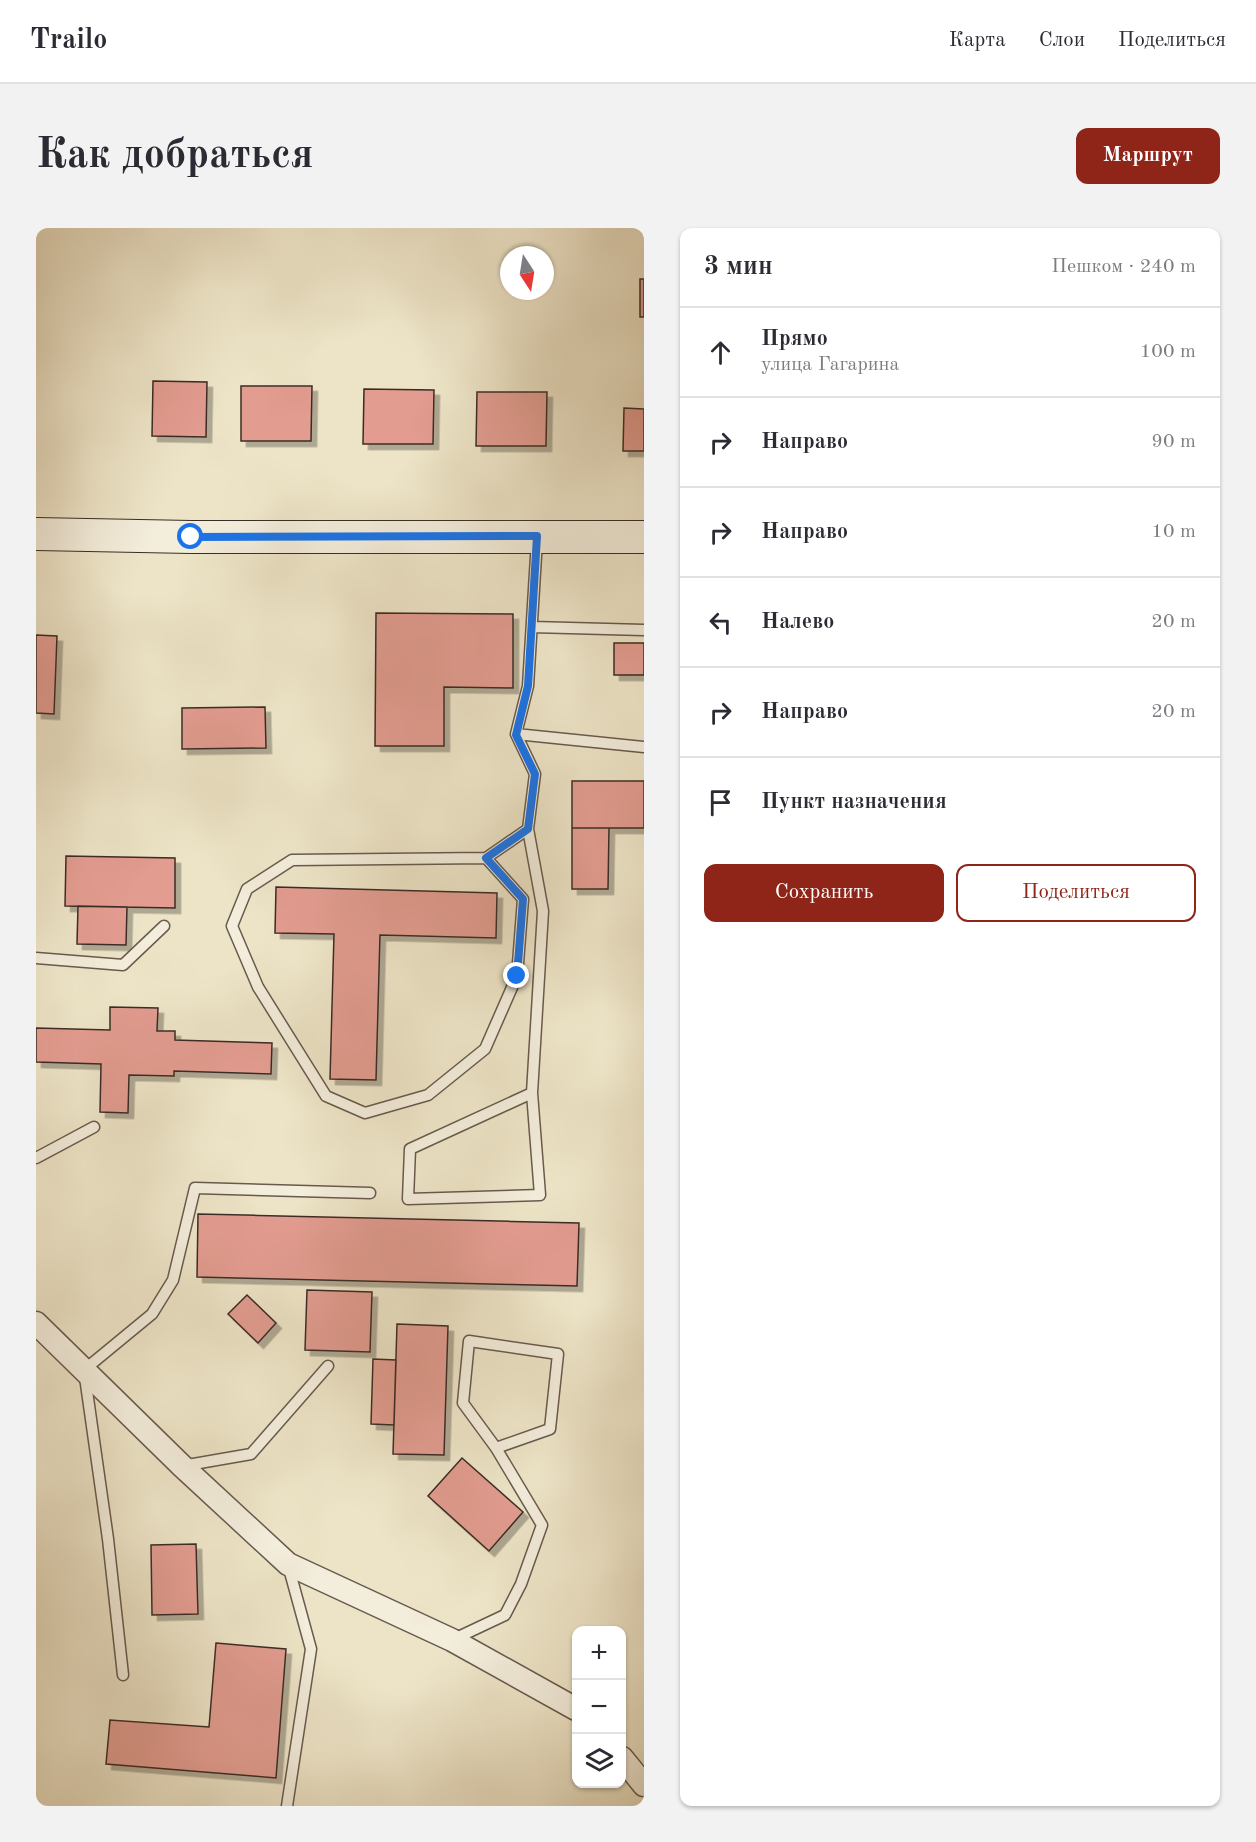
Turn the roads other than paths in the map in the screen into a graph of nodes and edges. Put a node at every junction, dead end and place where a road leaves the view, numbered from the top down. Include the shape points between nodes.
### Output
1 (36, 534) edge
2 (537, 536) junction
3 (644, 537) edge
4 (532, 627) junction
5 (644, 630) edge
6 (516, 735) junction
7 (644, 747) edge
8 (528, 829) junction
9 (486, 858) junction
10 (164, 926) dead end
11 (36, 958) edge
12 (532, 1093) junction
13 (94, 1127) dead end
14 (36, 1158) edge
15 (370, 1192) dead end
16 (36, 1323) edge
17 (328, 1366) dead end
18 (84, 1370) junction
19 (496, 1448) junction
20 (182, 1466) junction
21 (288, 1564) junction
22 (452, 1640) junction
23 (123, 1676) dead end
24 (572, 1707) edge
25 (626, 1764) edge
26 (644, 1785) edge
27 (288, 1806) edge

1 - 2 main road
2 - 3 main road
2 - 4 lane
4 - 5 lane
4 - 6 lane via 528,686
6 - 7 lane
6 - 8 lane via 535,774
8 - 9 lane
8 - 12 lane via 543,911
9 - 9 lane via 292,860 247,889 232,926 258,987 326,1096 364,1113 428,1095 485,1049 517,976 523,899
10 - 11 lane via 123,965
12 - 12 lane via 540,1196 408,1199 410,1149
13 - 14 lane
15 - 18 lane via 195,1188 173,1280 152,1314
16 - 18 street
17 - 20 lane via 251,1454
18 - 20 street
18 - 23 lane
19 - 19 lane via 463,1403 469,1341 558,1354 550,1429
19 - 22 lane via 542,1525 522,1584 505,1616
20 - 21 street
21 - 22 street
21 - 27 lane via 311,1649
22 - 24 street
25 - 26 street

